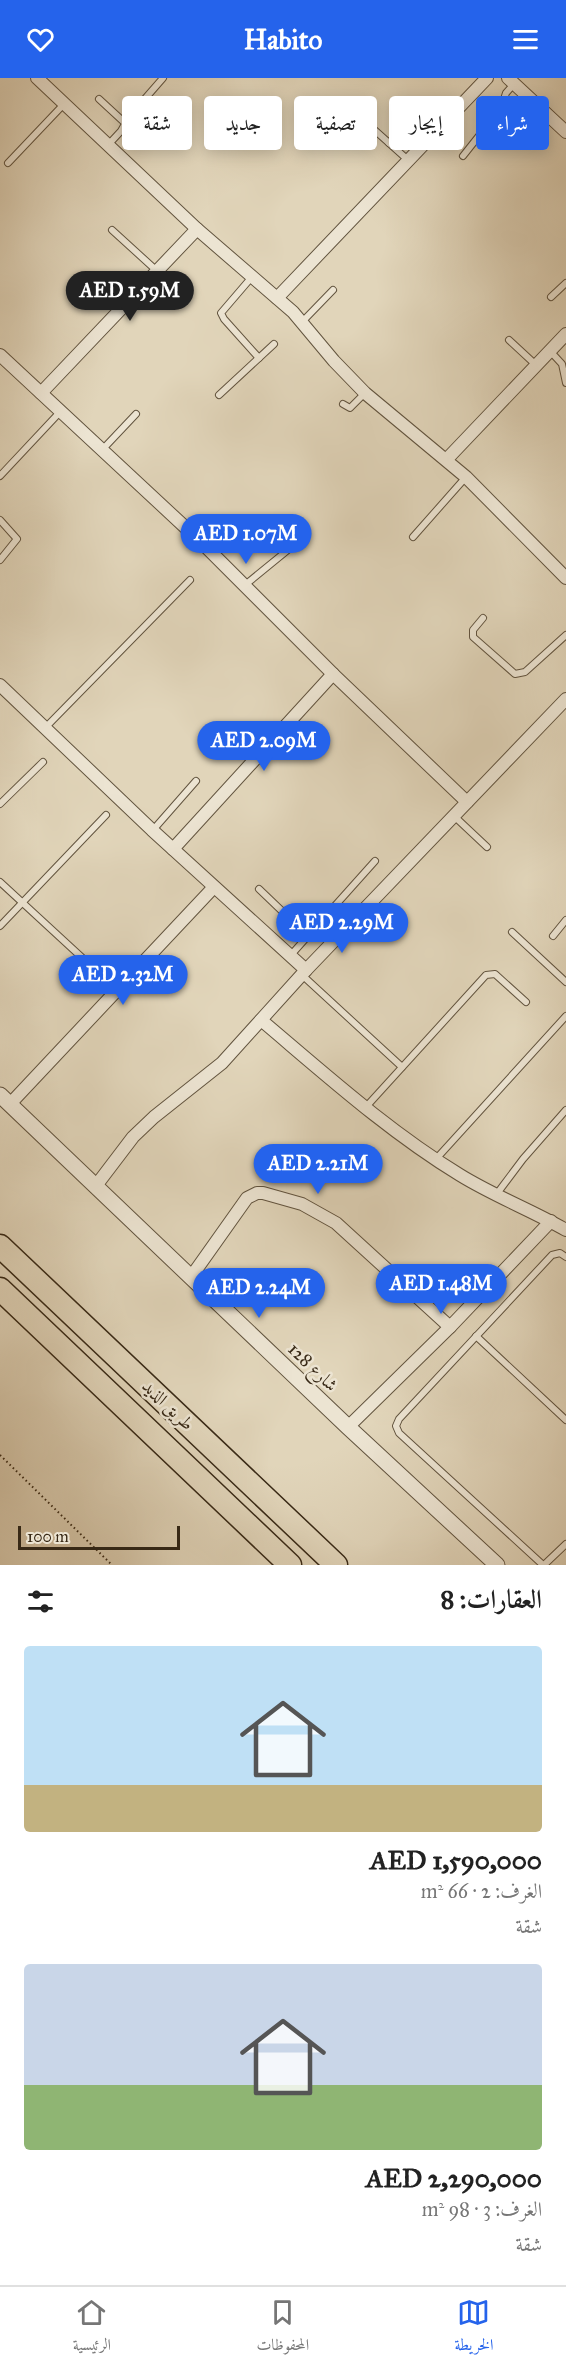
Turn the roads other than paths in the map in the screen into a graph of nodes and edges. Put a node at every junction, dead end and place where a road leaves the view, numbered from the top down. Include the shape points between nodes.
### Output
1 (36, 78) edge
2 (163, 78) edge
3 (487, 78) edge
4 (511, 81) edge
5 (148, 96) edge
6 (99, 99) dead end
7 (64, 104) junction
8 (122, 120) edge
9 (122, 129) edge
10 (377, 132) edge
11 (566, 132) edge
12 (389, 143) edge
13 (108, 145) junction
14 (397, 150) edge
15 (463, 156) dead end
16 (408, 160) junction
17 (8, 163) dead end
18 (112, 230) dead end
19 (197, 230) junction
20 (157, 271) junction
21 (251, 278) junction
22 (566, 283) edge
23 (333, 290) dead end
24 (551, 297) dead end
25 (278, 298) junction
26 (302, 322) junction
27 (566, 334) edge
28 (509, 340) dead end
29 (274, 344) dead end
30 (550, 351) junction
31 (0, 355) edge
32 (259, 358) junction
33 (536, 365) junction
34 (566, 383) edge
35 (41, 393) junction
36 (365, 393) junction
37 (219, 395) dead end
38 (343, 404) dead end
39 (60, 412) junction
40 (136, 414) dead end
41 (102, 450) junction
42 (447, 459) junction
43 (0, 476) edge
44 (466, 477) junction
45 (0, 520) edge
46 (413, 537) dead end
47 (294, 544) dead end
48 (0, 560) edge
49 (566, 578) edge
50 (190, 580) dead end
51 (245, 585) junction
52 (483, 618) dead end
53 (566, 635) edge
54 (333, 674) junction
55 (0, 685) edge
56 (566, 699) edge
57 (44, 728) junction
58 (43, 762) dead end
59 (196, 782) dead end
60 (467, 802) junction
61 (0, 804) edge
62 (106, 815) dead end
63 (454, 816) junction
64 (152, 830) junction
65 (487, 847) dead end
66 (173, 849) junction
67 (375, 861) dead end
68 (0, 882) edge
69 (214, 887) junction
70 (259, 889) dead end
71 (21, 903) junction
72 (566, 920) edge
73 (0, 926) edge
74 (512, 932) dead end
75 (308, 936) junction
76 (553, 936) dead end
77 (290, 956) junction
78 (304, 972) junction
79 (102, 976) dead end
80 (566, 982) edge
81 (526, 1002) dead end
82 (566, 1016) edge
83 (261, 1020) junction
84 (402, 1067) junction
85 (5, 1100) edge
86 (365, 1108) junction
87 (566, 1110) edge
88 (435, 1160) junction
89 (95, 1187) junction
90 (495, 1196) junction
91 (551, 1221) junction
92 (566, 1230) edge
93 (0, 1246) edge
94 (566, 1257) edge
95 (191, 1277) junction
96 (0, 1289) edge
97 (450, 1327) junction
98 (476, 1336) junction
99 (566, 1420) edge
100 (348, 1427) junction
101 (566, 1544) edge
102 (290, 1565) edge
103 (336, 1565) edge
104 (497, 1565) edge
105 (543, 1565) edge

1 - 7 street
2 - 5 lane
3 - 16 street
4 - 11 street
4 - 15 lane via 501,108
6 - 8 lane
7 - 13 street
7 - 17 lane
9 - 13 lane
10 - 12 lane
13 - 19 street
14 - 16 lane
16 - 25 street
18 - 20 lane
19 - 20 street
19 - 21 street
20 - 35 street
21 - 25 street
21 - 32 lane via 222,313
22 - 24 lane
23 - 26 lane
25 - 26 street
26 - 36 street
27 - 30 street
28 - 33 lane
29 - 32 lane
30 - 33 street
30 - 34 lane via 564,368
31 - 35 street
32 - 37 lane
33 - 42 street
35 - 39 street
36 - 38 lane via 350,408
36 - 42 street
39 - 41 street
39 - 43 lane
40 - 41 lane
41 - 51 street
42 - 44 street
44 - 46 lane
44 - 49 street
45 - 48 lane via 17,539
47 - 51 lane
50 - 57 lane
51 - 54 street
52 - 53 lane via 473,630 473,637 515,674 525,672
54 - 60 street
54 - 66 street
55 - 57 street
56 - 60 street
57 - 64 street
58 - 61 lane
59 - 64 lane
60 - 63 street
62 - 71 lane
63 - 65 lane
63 - 78 street
64 - 66 street
66 - 69 street
67 - 75 lane
68 - 71 lane
69 - 77 street
69 - 85 street
70 - 75 lane
71 - 73 lane
71 - 79 lane
72 - 76 lane
74 - 80 lane
75 - 77 lane
77 - 78 street
78 - 83 street
78 - 84 lane
81 - 84 lane via 495,974 486,975
82 - 88 lane
83 - 86 street
83 - 89 street via 222,1063 133,1137
84 - 86 lane
85 - 89 street, شارع 128
86 - 88 street
87 - 90 lane
88 - 90 street
89 - 95 street, شارع 128
90 - 91 street
91 - 92 street
91 - 97 street
93 - 103 highway, طريق الذيد
94 - 98 lane via 554,1253
95 - 97 street via 247,1198 263,1193 302,1204 336,1223
95 - 100 street, شارع 128
96 - 102 highway, طريق الذيد
97 - 100 street
98 - 99 lane
98 - 105 lane via 396,1422 397,1430
100 - 104 street, شارع 128
101 - 105 lane

